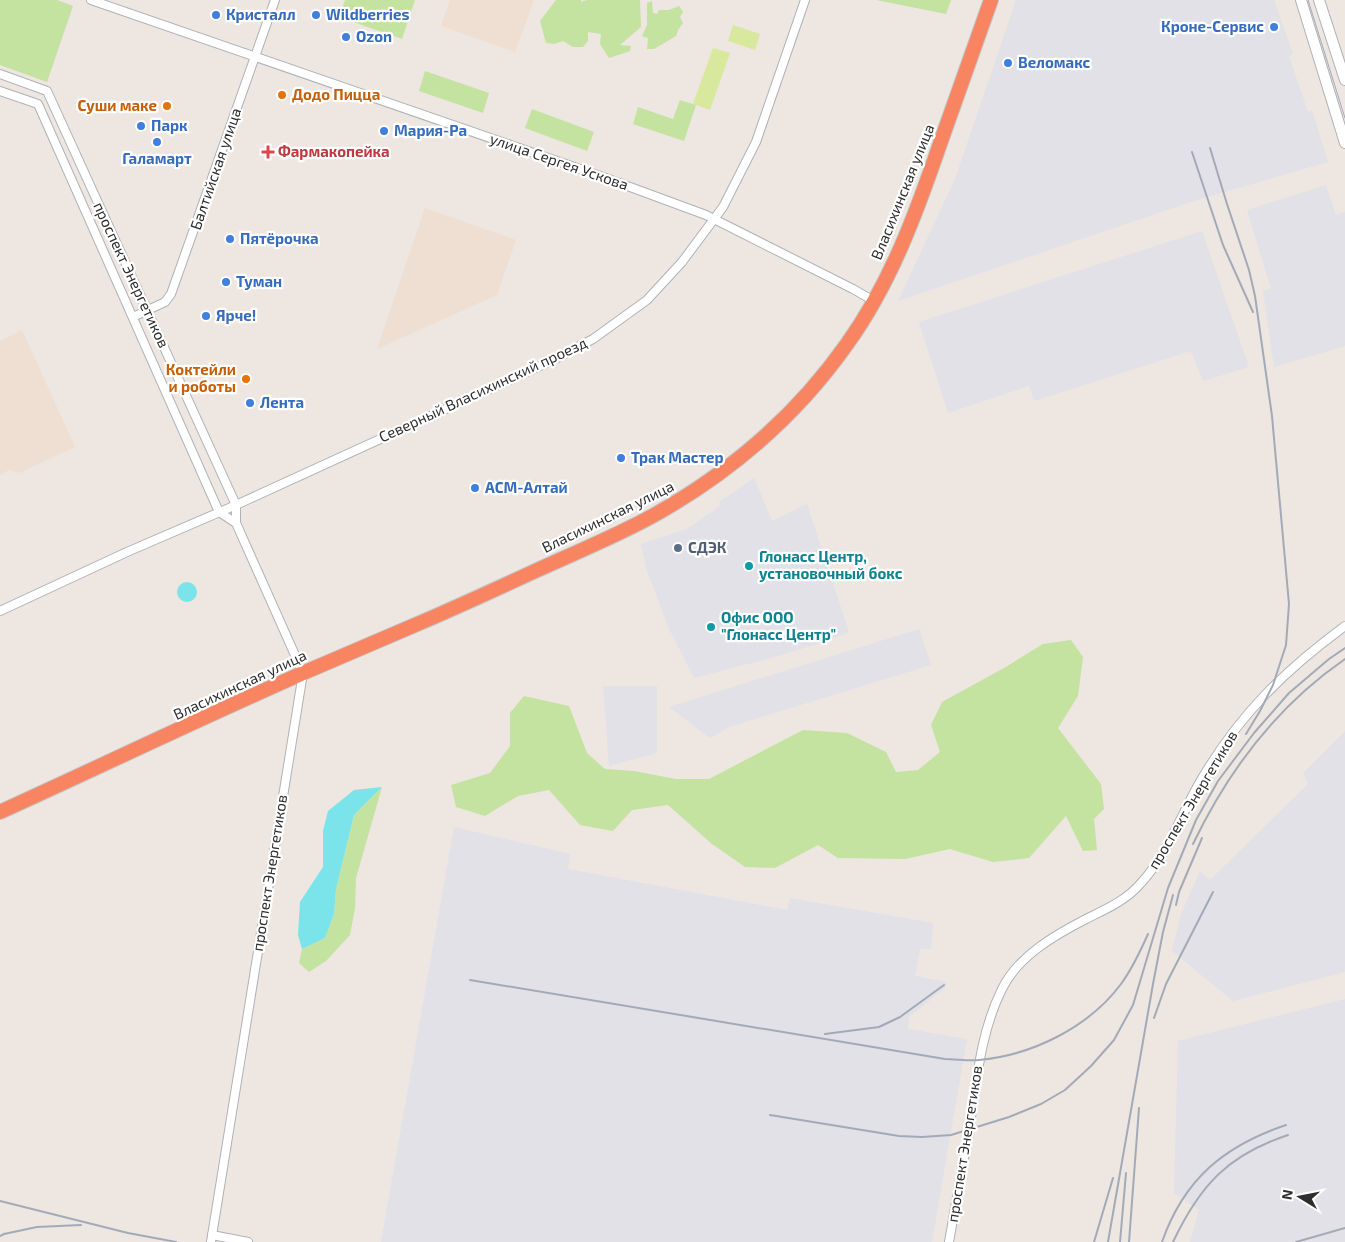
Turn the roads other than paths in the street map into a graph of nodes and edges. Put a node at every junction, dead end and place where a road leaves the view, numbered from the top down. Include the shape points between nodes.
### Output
1 (91, 0) edge
2 (275, 0) edge
3 (805, 0) edge
4 (991, 0) edge
5 (1301, 0) edge
6 (1319, 0) edge
7 (255, 58) junction
8 (0, 74) edge
9 (1345, 80) edge
10 (0, 91) edge
11 (1345, 143) edge
12 (714, 219) junction
13 (874, 301) junction
14 (147, 310) junction
15 (133, 317) junction
16 (236, 505) junction
17 (219, 512) junction
18 (236, 523) junction
19 (0, 611) edge
20 (1345, 626) edge
21 (303, 673) junction
22 (0, 812) edge
23 (212, 1239) edge
24 (248, 1242) edge
25 (949, 1242) edge

1 - 7 street, улица Сергея Ускова
2 - 7 street, Балтийская улица
3 - 12 street, Северный Власихинский проезд via 756,142 734,189
4 - 13 highway, Власихинская улица via 921,199
5 - 11 main road
6 - 9 main road
7 - 12 street, улица Сергея Ускова via 603,177
7 - 14 street, Балтийская улица via 171,294 165,302
8 - 14 street, проспект Энергетиков via 47,90
10 - 15 street, проспект Энергетиков via 38,104
12 - 13 street, улица Сергея Ускова
12 - 16 street, Северный Власихинский проезд via 655,292 576,349
13 - 21 highway, Власихинская улица via 814,388 760,441 692,493 612,536
14 - 15 street, Балтийская улица
14 - 16 street, проспект Энергетиков
15 - 17 street, проспект Энергетиков
16 - 17 street, Северный Власихинский проезд
16 - 18 street
17 - 18 street
17 - 19 street, Северный Власихинский проезд
18 - 21 street
20 - 25 street, проспект Энергетиков via 1273,685 1233,732 1200,782 1164,852 1141,884 1108,909 1039,946 1003,986 983,1039
21 - 22 highway, Власихинская улица
21 - 23 street, проспект Энергетиков
23 - 24 street, проспект Энергетиков

